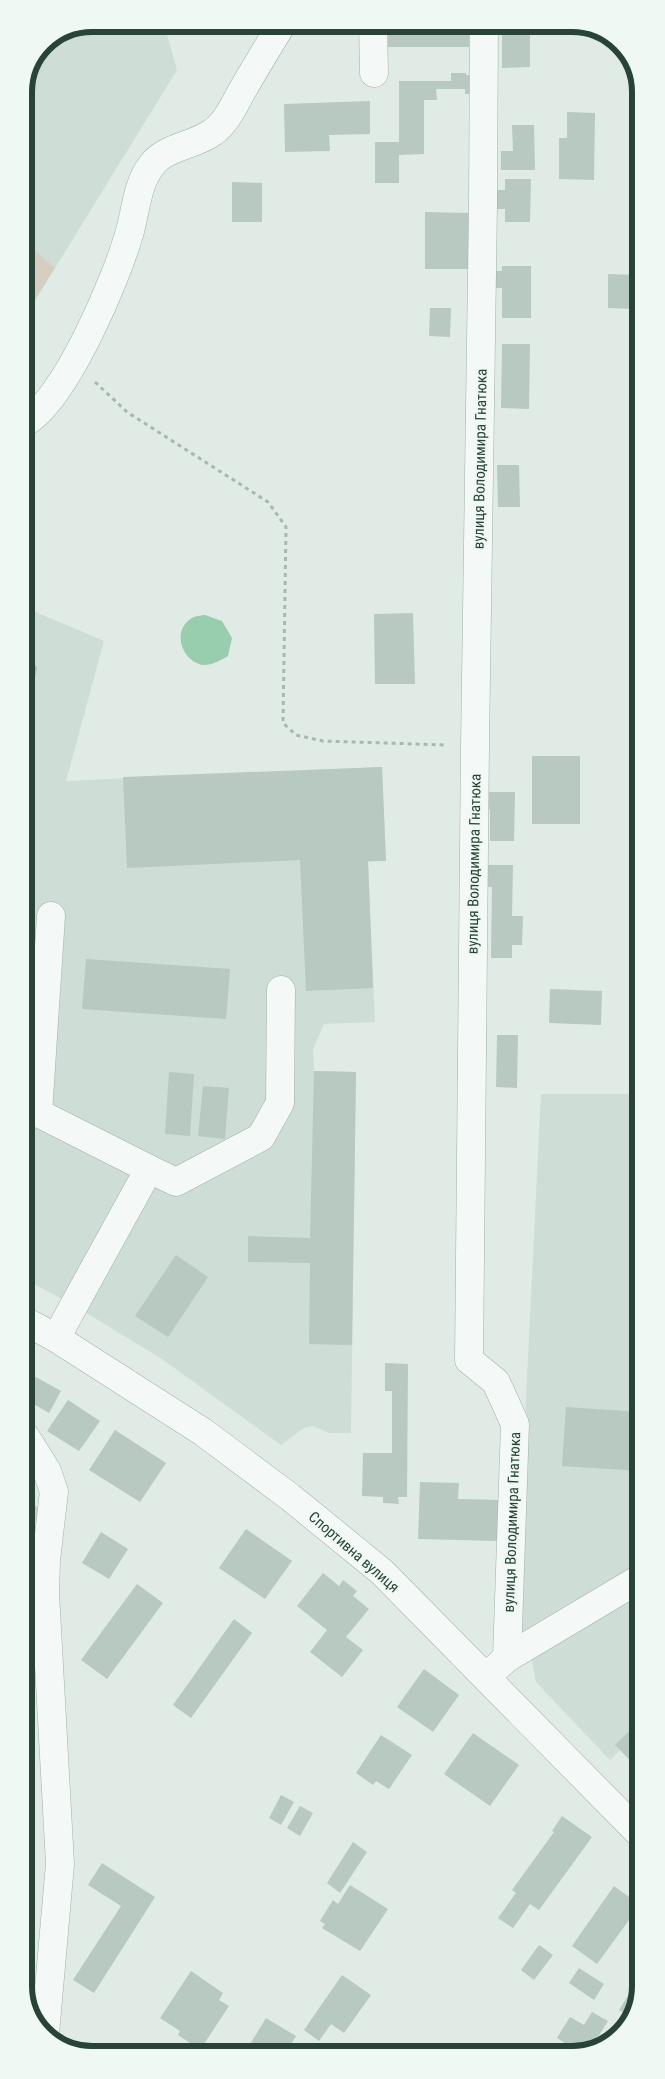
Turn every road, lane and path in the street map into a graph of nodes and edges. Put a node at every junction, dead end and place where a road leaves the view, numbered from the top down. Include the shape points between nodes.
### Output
1 (277, 32) edge
2 (373, 33) edge
3 (484, 33) edge
4 (374, 73) dead end
5 (74, 363) junction
6 (32, 416) edge
7 (475, 746) junction
8 (51, 916) dead end
9 (281, 990) dead end
10 (149, 1169) junction
11 (32, 1324) edge
12 (56, 1338) junction
13 (32, 1447) edge
14 (632, 1583) edge
15 (507, 1658) junction
16 (486, 1677) junction
17 (632, 1826) edge
18 (46, 2024) edge

1 - 5 street via 227,116 213,132 167,153 151,165 140,186 118,269
2 - 4 street
3 - 7 street, вулиця Володимира Гнатюка
5 - 6 street via 43,407
5 - 7 path via 127,412 268,502 286,527 283,723 296,735 323,741
7 - 15 street, вулиця Володимира Гнатюка via 469,1360 496,1382 515,1424
8 - 10 street via 38,1113
9 - 10 street via 280,1103 261,1137 176,1182
10 - 12 street
11 - 12 street, Спортивна вулиця
12 - 16 street, Спортивна вулиця via 203,1432 290,1497 382,1572
13 - 18 street via 47,1470 54,1492 45,1593 60,1864
14 - 15 street
15 - 16 street
16 - 17 street, Спортивна вулиця

